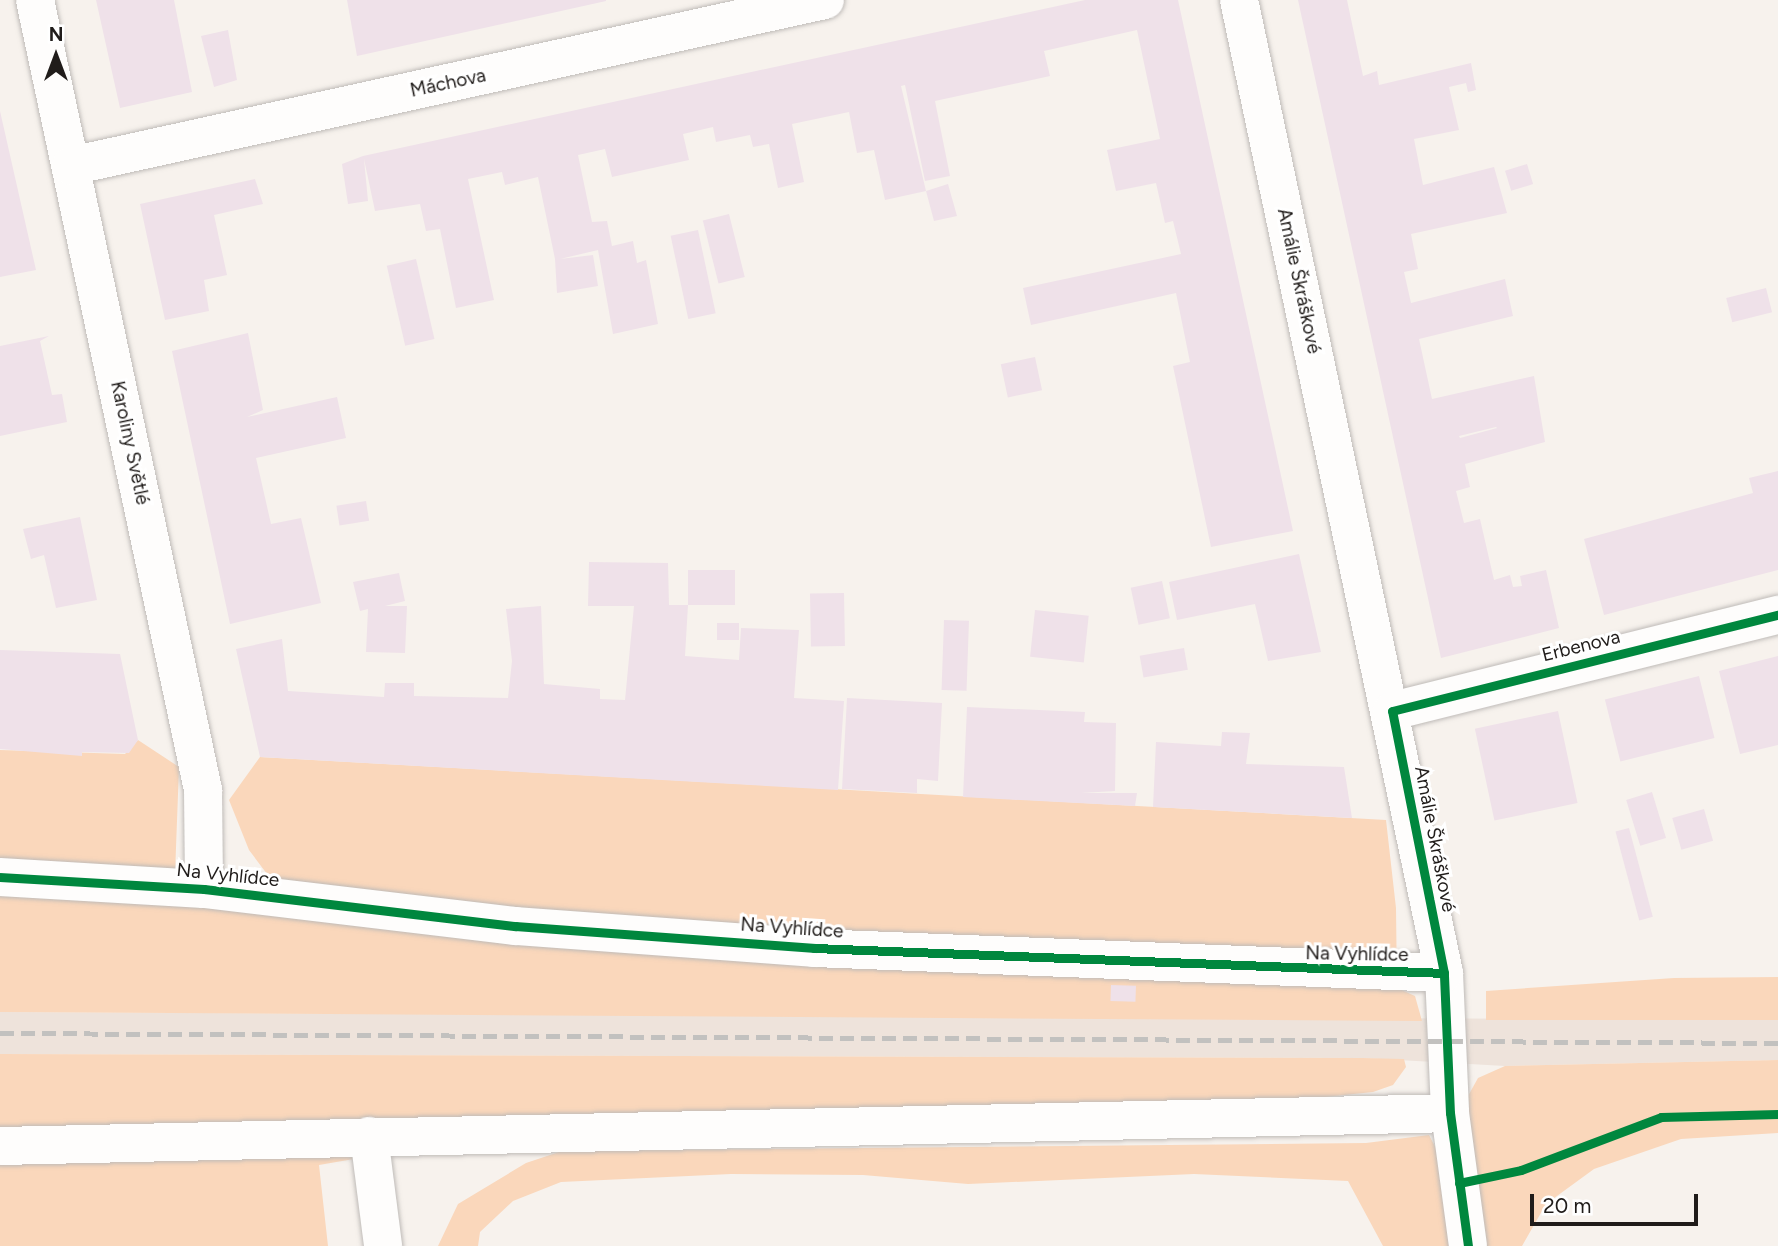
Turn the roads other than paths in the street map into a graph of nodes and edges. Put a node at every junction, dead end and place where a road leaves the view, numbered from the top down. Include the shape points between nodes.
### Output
1 (35, 0) edge
2 (825, 0) edge
3 (1239, 0) edge
4 (71, 166) junction
5 (1778, 615) edge
6 (1392, 711) junction
7 (0, 877) edge
8 (204, 888) junction
9 (1444, 973) junction
10 (1450, 1113) junction
11 (369, 1136) junction
12 (0, 1146) edge
13 (383, 1246) edge
14 (1468, 1246) edge

1 - 4 street, Karoliny Světlé
2 - 4 street, Máchova
3 - 6 street, Amálie Škráškové
4 - 8 street, Karoliny Světlé via 203,790
5 - 6 street, Erbenova
6 - 9 street, Amálie Škráškové
7 - 8 street, Na Vyhlídce
8 - 9 street, Na Vyhlídce via 516,926 814,948
9 - 10 street
10 - 11 street
10 - 14 street
11 - 12 street
11 - 13 street

